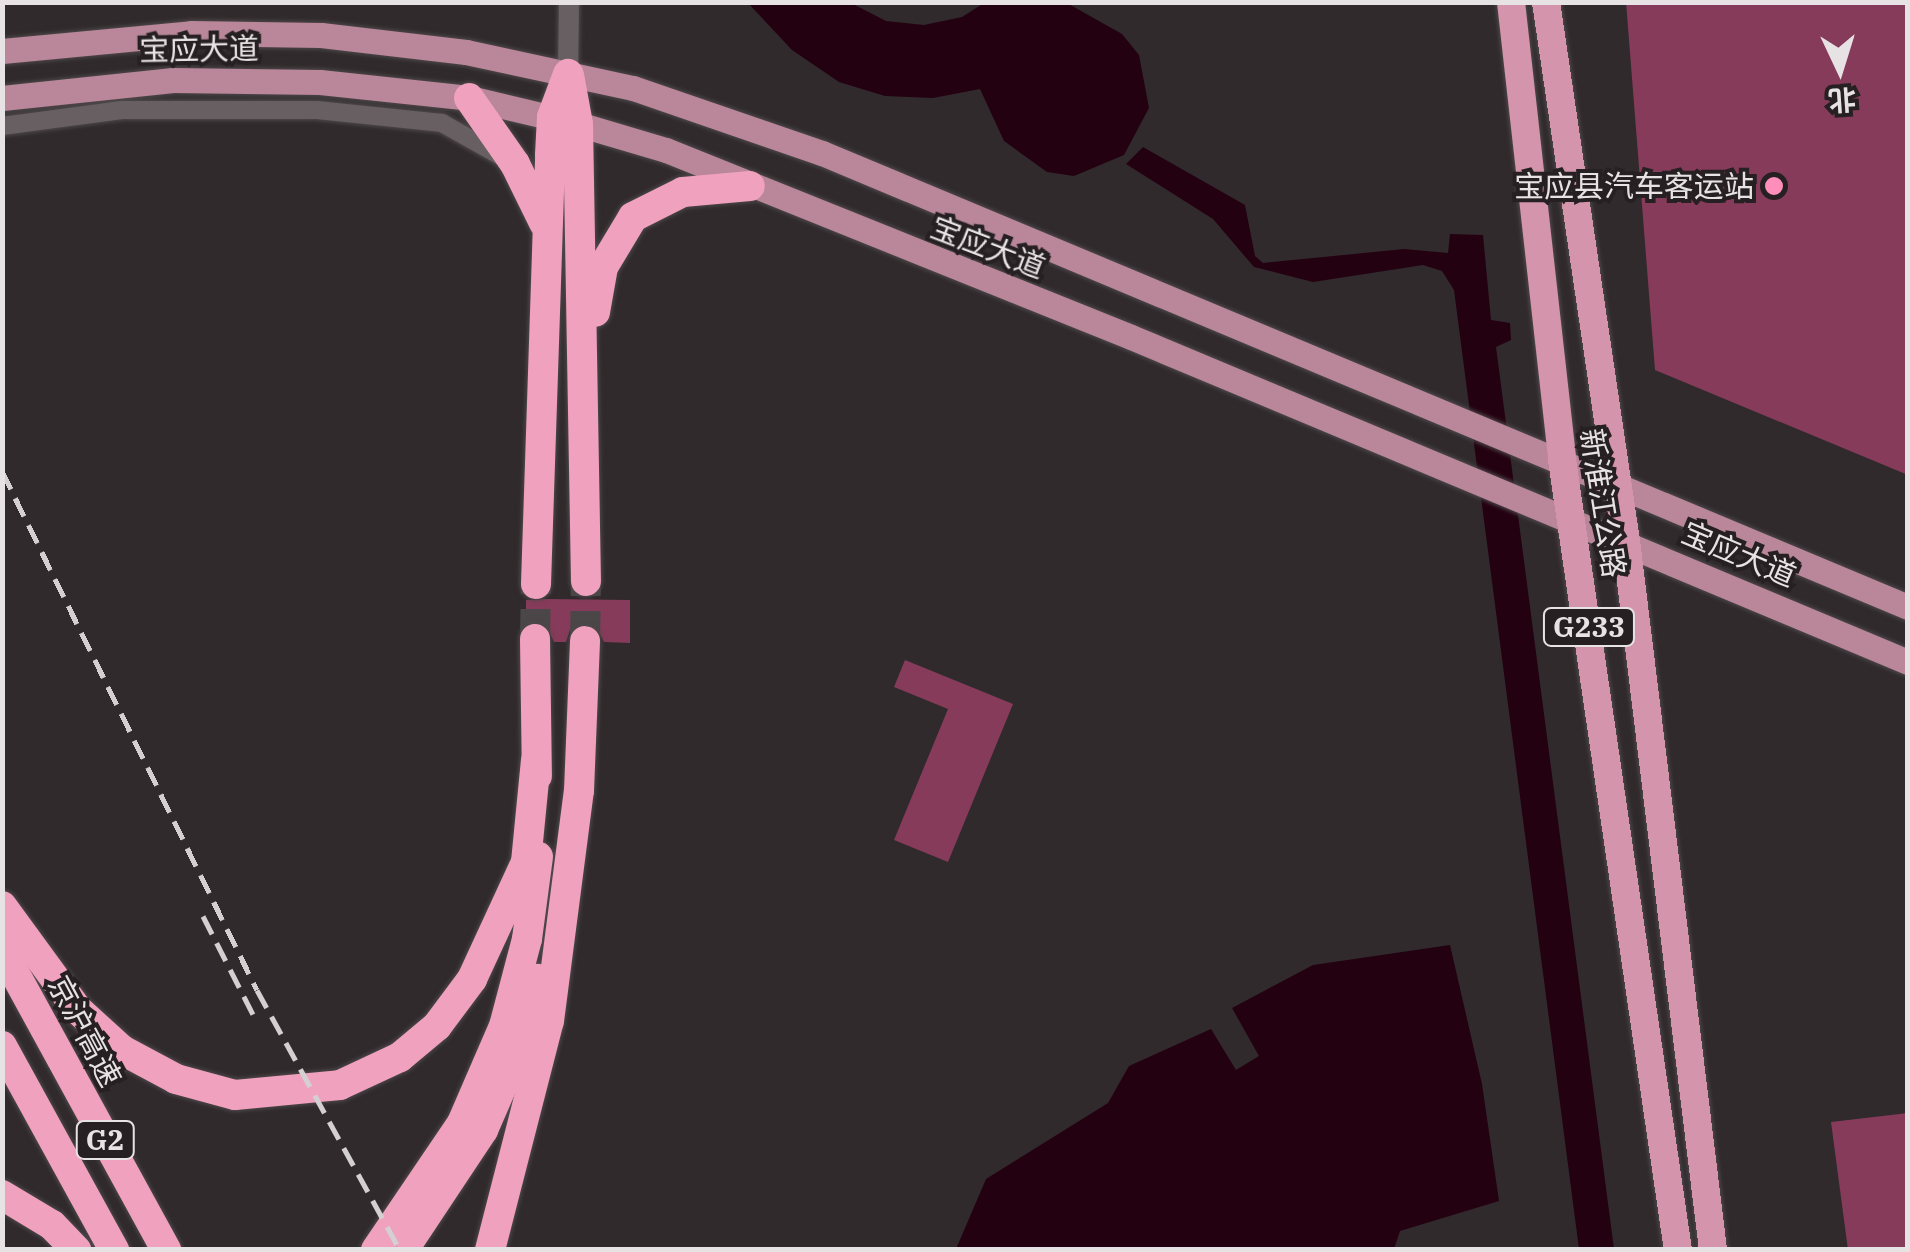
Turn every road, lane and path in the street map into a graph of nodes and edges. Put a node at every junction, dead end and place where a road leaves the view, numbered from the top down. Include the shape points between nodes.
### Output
1 (569, 2) edge
2 (1510, 2) edge
3 (1546, 2) edge
4 (2, 51) edge
5 (568, 74) junction
6 (2, 98) edge
7 (468, 98) junction
8 (565, 121) junction
9 (2, 126) edge
10 (516, 164) junction
11 (750, 186) junction
12 (547, 231) junction
13 (582, 374) junction
14 (1562, 460) junction
15 (1614, 485) junction
16 (1574, 519) junction
17 (1626, 541) junction
18 (586, 582) tunnel mouth
19 (536, 584) tunnel mouth
20 (1908, 607) edge
21 (535, 639) tunnel mouth
22 (586, 641) tunnel mouth
23 (1908, 662) edge
24 (536, 760) junction
25 (562, 889) junction
26 (2, 906) edge
27 (2, 950) edge
28 (2, 1046) edge
29 (2, 1194) edge
30 (406, 1234) edge
31 (76, 1250) edge
32 (114, 1250) edge
33 (166, 1250) edge
34 (376, 1250) edge
35 (490, 1250) edge
36 (1678, 1250) edge
37 (1713, 1250) edge

1 - 5 street
2 - 14 highway, 新淮江公路 / G233
3 - 15 highway, 新淮江公路 / G233
4 - 5 main road, 宝应大道 via 191,32 320,34 466,52
5 - 8 highway
5 - 14 main road, 宝应大道 via 717,114 822,154
6 - 7 main road, 宝应大道 via 92,85 264,79
7 - 8 main road, 宝应大道
7 - 10 highway
8 - 11 main road, 宝应大道
8 - 12 highway
8 - 13 highway
9 - 10 street via 122,110 317,110 442,123
10 - 12 highway
11 - 13 highway via 683,192 634,217 603,267
11 - 16 main road, 宝应大道
12 - 19 highway
13 - 18 highway
14 - 15 main road, 宝应大道
14 - 16 highway, 新淮江公路 / G233
15 - 17 highway, 新淮江公路 / G233
15 - 20 main road, 宝应大道
16 - 17 main road, 宝应大道
16 - 36 highway, 新淮江公路 / G233
17 - 23 main road, 宝应大道
17 - 37 highway, 新淮江公路 / G233
21 - 24 highway
22 - 25 highway via 578,791
24 - 26 highway via 526,862 472,978 437,1026 400,1057 340,1085 235,1095 176,1080 122,1050 77,1009
24 - 30 highway via 537,861 527,939 504,1026
25 - 30 highway via 522,1038 482,1130
25 - 35 highway via 549,1022
27 - 33 highway, 京沪高速 / G2
28 - 32 highway, G2
29 - 31 highway via 52,1225
30 - 34 highway

